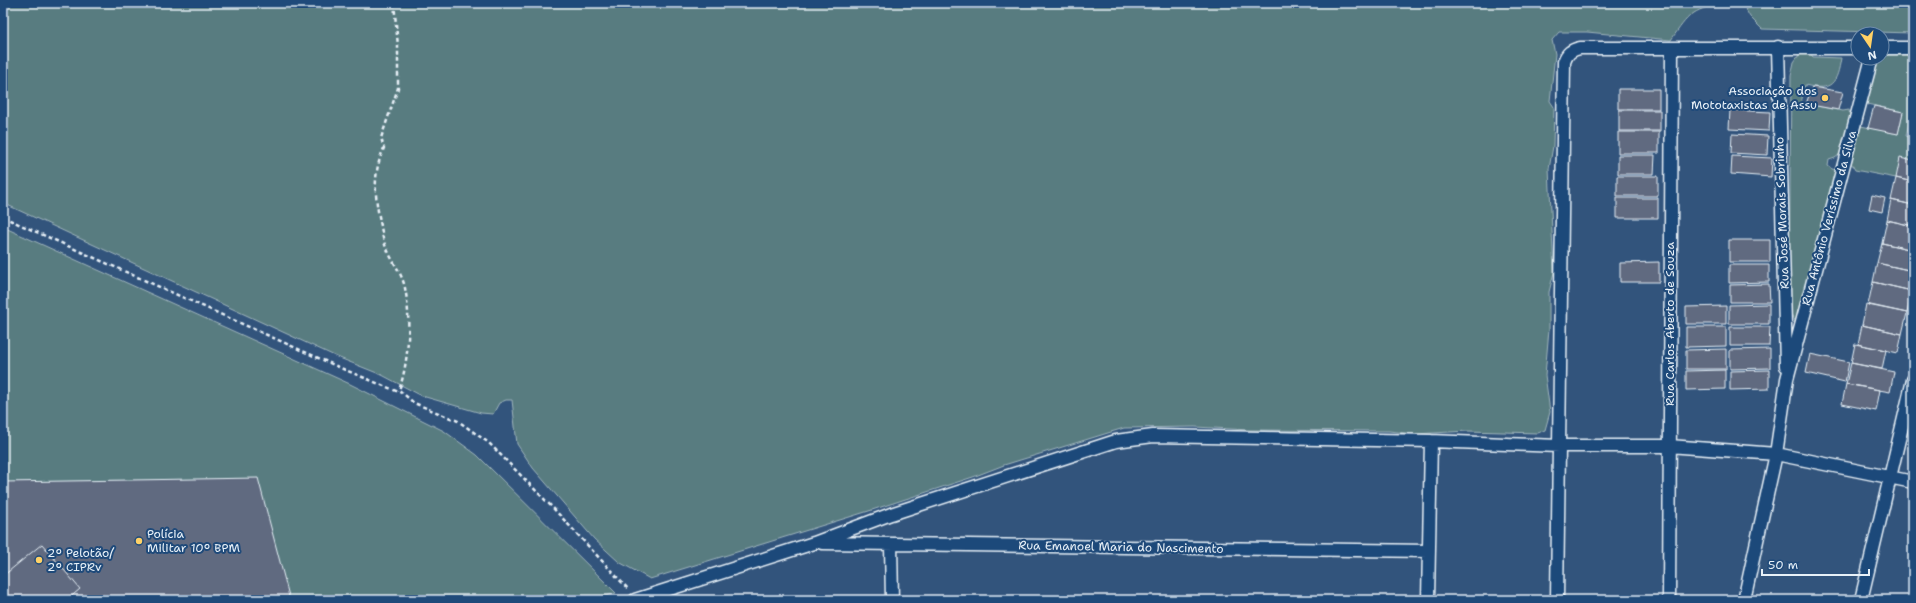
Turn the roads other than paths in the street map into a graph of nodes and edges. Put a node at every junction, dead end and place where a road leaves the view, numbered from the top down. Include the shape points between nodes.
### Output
1 (1778, 47) junction
2 (1672, 48) junction
3 (1850, 48) edge
4 (1890, 48) edge
5 (1913, 48) edge
6 (1870, 66) edge
7 (1787, 379) junction
8 (1913, 380) edge
9 (1431, 441) junction
10 (1559, 446) junction
11 (1669, 446) junction
12 (1776, 454) junction
13 (1890, 477) junction
14 (1913, 482) edge
15 (814, 543) junction
16 (891, 544) junction
17 (1429, 551) junction
18 (636, 600) edge
19 (892, 600) edge
20 (1428, 600) edge
21 (1557, 600) edge
22 (1669, 600) edge
23 (1744, 600) edge
24 (1861, 600) edge

1 - 2 street
1 - 3 street
1 - 7 street, Rua José Morais Sobrinho
2 - 10 street via 1580,48 1571,51 1564,62
2 - 11 street, Rua Carlos Aberto de Souza
4 - 5 street
6 - 7 street, Rua Antônio Veríssimo da Silva
7 - 12 street
8 - 13 street
9 - 10 street
9 - 15 street via 1153,436 1116,441 891,514
9 - 17 street
10 - 11 street
10 - 21 street
11 - 12 street
11 - 22 street, Rua Carlos Aberto de Souza
12 - 13 street
12 - 23 street
13 - 14 street
13 - 24 street
15 - 16 street, Rua Emanoel Maria do Nascimento
15 - 18 street
16 - 17 street, Rua Emanoel Maria do Nascimento
16 - 19 street
17 - 20 street

